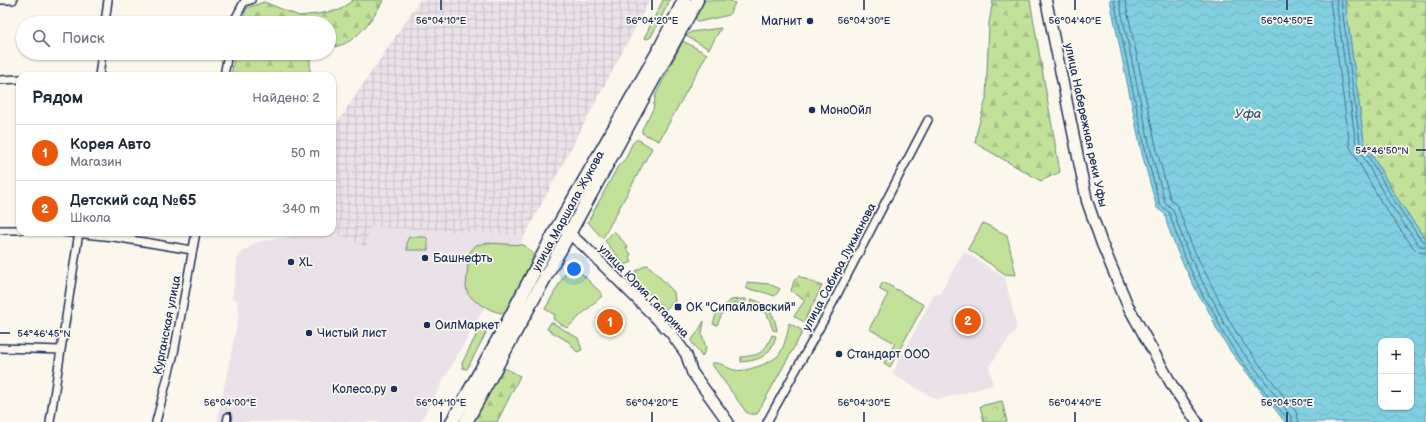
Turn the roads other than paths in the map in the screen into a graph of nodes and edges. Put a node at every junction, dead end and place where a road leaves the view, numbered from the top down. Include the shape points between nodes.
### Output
1 (0, 0) edge
2 (12, 0) edge
3 (108, 0) edge
4 (251, 0) edge
5 (684, 0) edge
6 (698, 0) edge
7 (1046, 0) edge
8 (106, 16) edge
9 (237, 16) edge
10 (101, 60) edge
11 (227, 60) edge
12 (100, 72) edge
13 (225, 72) edge
14 (16, 79) edge
15 (0, 80) edge
16 (928, 120) dead end
17 (558, 225) junction
18 (0, 230) edge
19 (16, 230) edge
20 (570, 233) junction
21 (78, 236) edge
22 (104, 236) edge
23 (195, 236) edge
24 (192, 250) junction
25 (0, 348) edge
26 (61, 350) junction
27 (50, 422) edge
28 (156, 422) edge
29 (452, 422) edge
30 (466, 422) edge
31 (728, 422) edge
32 (767, 422) edge
33 (1197, 422) edge

1 - 2 street
3 - 8 street
4 - 9 street via 244,2
5 - 17 main road, улица Маршала Жукова via 659,50
6 - 20 main road, улица Маршала Жукова
7 - 33 street, улица Набережная реки Уфы via 1087,201 1102,244 1128,306 1173,387
10 - 12 street
11 - 13 street
14 - 15 street
16 - 32 street, улица Сабира Лукманова via 825,318
17 - 20 street, улица Юрия Гагарина
17 - 29 main road, улица Маршала Жукова
18 - 19 street
20 - 30 main road, улица Маршала Жукова
20 - 31 street, улица Юрия Гагарина via 671,333 686,354 692,372
21 - 26 street
22 - 24 street
23 - 24 street, Курганская улица
24 - 28 street, Курганская улица via 174,353
25 - 26 street
26 - 27 street

